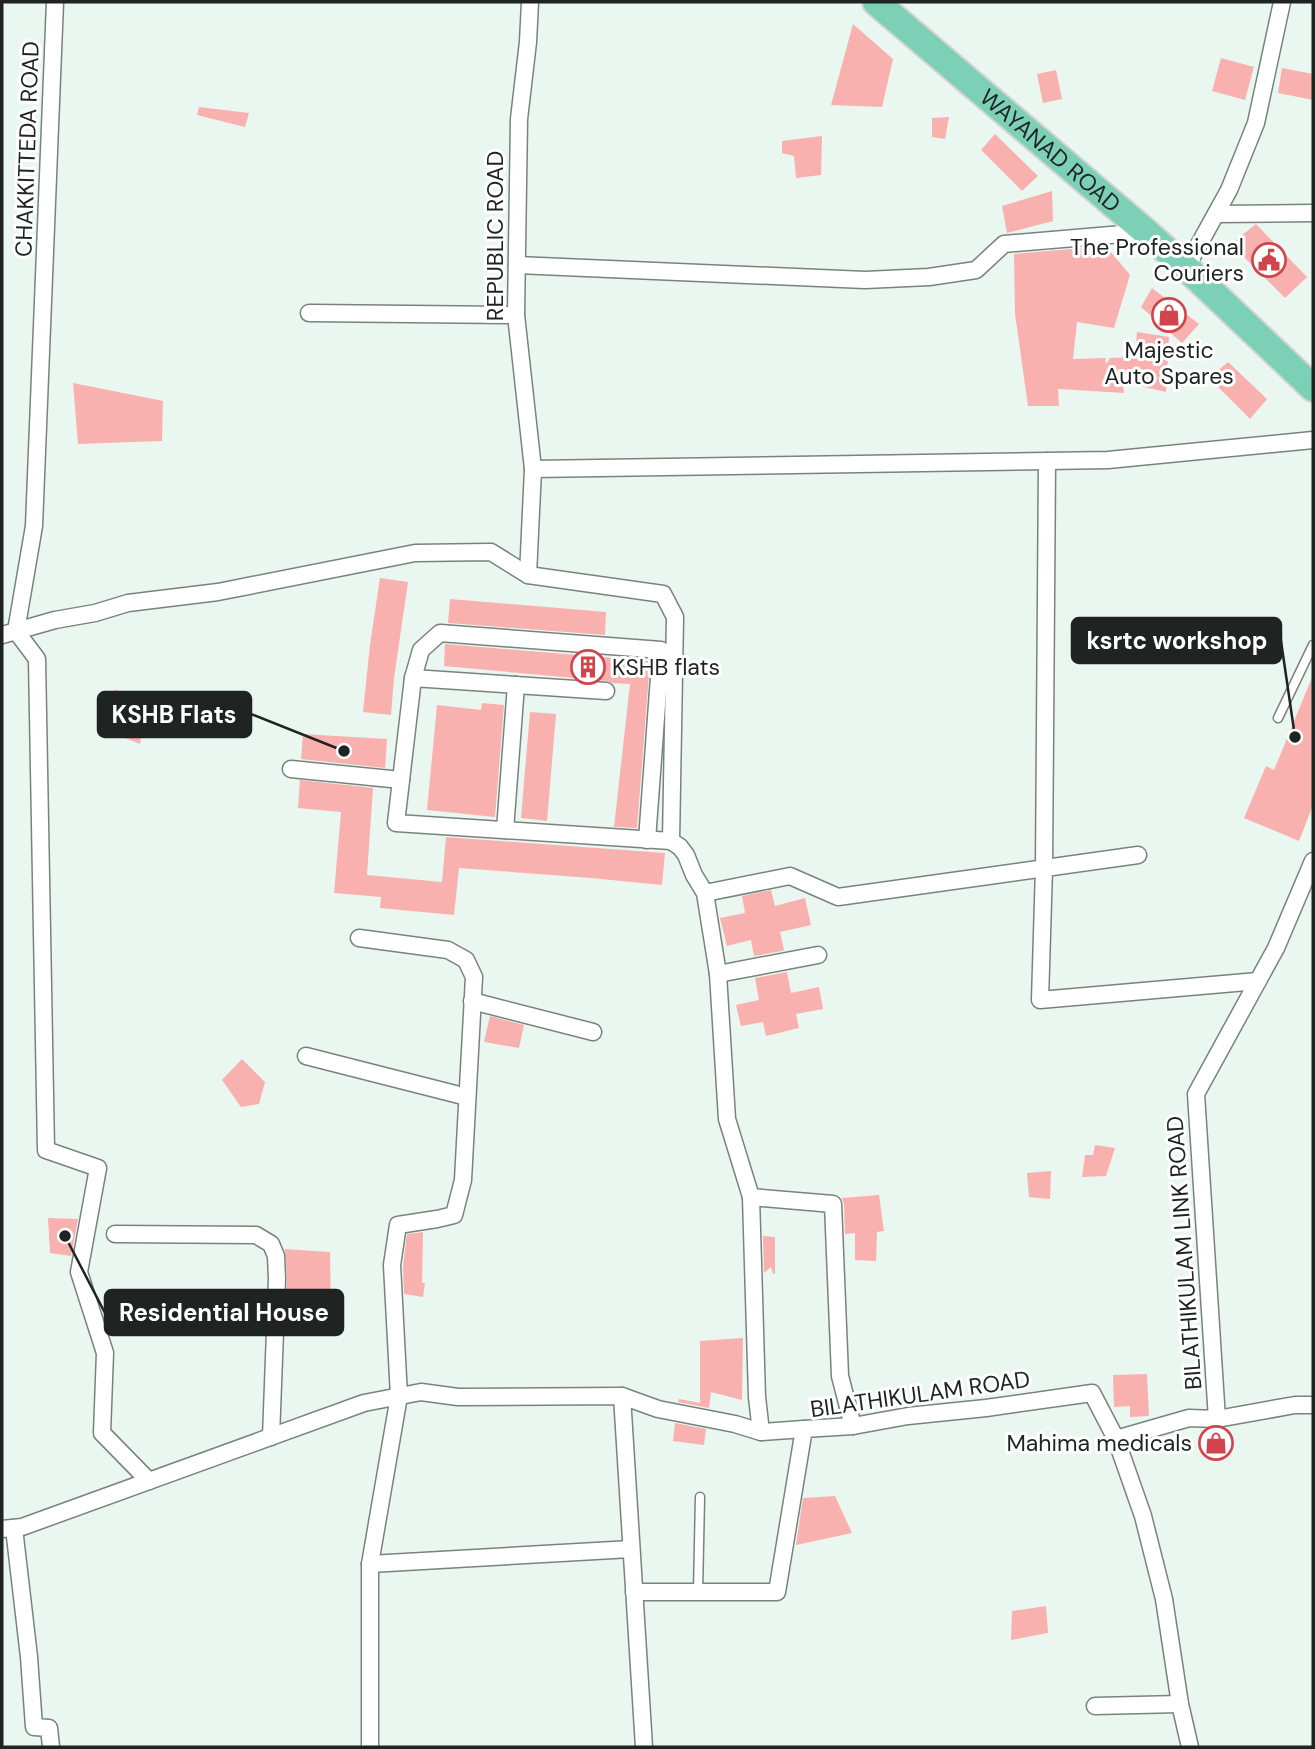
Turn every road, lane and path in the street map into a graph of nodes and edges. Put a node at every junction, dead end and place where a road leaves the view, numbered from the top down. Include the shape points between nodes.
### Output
1 (55, 2) edge
2 (530, 2) edge
3 (876, 2) edge
4 (1282, 2) edge
5 (1313, 213) edge
6 (1216, 214) junction
7 (1146, 232) junction
8 (517, 265) junction
9 (1186, 268) junction
10 (309, 313) dead end
11 (516, 315) junction
12 (1313, 388) edge
13 (1313, 440) edge
14 (1048, 461) junction
15 (533, 469) junction
16 (528, 575) junction
17 (9, 633) edge
18 (1313, 645) edge
19 (413, 678) junction
20 (516, 685) junction
21 (606, 691) dead end
22 (1278, 718) dead end
23 (291, 769) dead end
24 (401, 779) junction
25 (505, 830) junction
26 (647, 840) junction
27 (671, 841) junction
28 (1138, 855) dead end
29 (1313, 860) edge
30 (1044, 868) junction
31 (705, 893) junction
32 (359, 938) dead end
33 (818, 955) dead end
34 (718, 974) junction
35 (1258, 981) junction
36 (472, 1001) junction
37 (593, 1032) dead end
38 (306, 1056) dead end
39 (467, 1097) junction
40 (751, 1197) junction
41 (115, 1234) dead end
42 (399, 1396) junction
43 (622, 1396) junction
44 (1313, 1405) edge
45 (1217, 1419) junction
46 (853, 1426) junction
47 (804, 1429) junction
48 (761, 1432) junction
49 (271, 1437) junction
50 (1116, 1439) junction
51 (149, 1481) junction
52 (699, 1497) dead end
53 (8, 1528) edge
54 (631, 1549) junction
55 (370, 1564) junction
56 (634, 1592) junction
57 (698, 1592) junction
58 (1180, 1704) junction
59 (1095, 1706) dead end
60 (51, 1747) edge
61 (370, 1747) edge
62 (644, 1747) edge
63 (1190, 1747) edge

1 - 17 street, CHAKKITTEDA ROAD via 34,526
2 - 8 street, REPUBLIC ROAD via 519,119
3 - 7 main road, WAYANAD ROAD
4 - 6 street via 1256,123
5 - 6 street
6 - 9 street
7 - 8 street via 1004,244 976,270 929,278 865,280
7 - 9 main road, WAYANAD ROAD
8 - 11 street, REPUBLIC ROAD
9 - 12 main road, WAYANAD ROAD
10 - 11 street
11 - 15 street, REPUBLIC ROAD
13 - 14 street via 1108,460
14 - 15 street
14 - 30 street
15 - 16 street, REPUBLIC ROAD
16 - 17 street via 491,552 415,553 218,592 128,603
16 - 27 street via 663,594 675,617
17 - 51 street via 37,659 46,1150 98,1168 79,1272 105,1353 102,1433
18 - 22 lane
19 - 20 street
19 - 24 street
19 - 26 street via 421,650 440,633 661,650
20 - 21 street
20 - 25 street
23 - 24 street
24 - 25 street via 396,823
25 - 26 street
26 - 27 street
27 - 31 street via 686,855
28 - 30 street
29 - 35 street, BILATHIKULAM LINK ROAD
30 - 31 street via 838,897 790,876
30 - 35 street via 1040,1000
31 - 34 street
32 - 36 street via 448,950 466,960 474,977
33 - 34 street
34 - 40 street via 727,1119
35 - 45 street, BILATHIKULAM LINK ROAD via 1196,1094
36 - 37 street
36 - 39 street
38 - 39 street
39 - 42 street via 463,1180 454,1215 398,1225 392,1265
40 - 46 street via 832,1204 840,1376
40 - 48 street
41 - 49 street via 256,1235 271,1244 277,1279
42 - 43 street via 421,1392 458,1397
42 - 49 street via 364,1403
42 - 55 street
43 - 48 street via 658,1409
43 - 54 street
44 - 45 street
45 - 50 street via 1189,1418
46 - 47 street, BILATHIKULAM ROAD
46 - 50 street, BILATHIKULAM ROAD via 1092,1393
47 - 48 street
47 - 57 street, BILATHIKULAM ROAD via 777,1592
49 - 51 street
50 - 58 street via 1164,1598
51 - 53 street
52 - 57 lane
53 - 60 street via 30,1657 34,1727 49,1728
54 - 55 street
54 - 56 street
55 - 61 street
56 - 57 street, BILATHIKULAM ROAD
56 - 62 street
58 - 59 street
58 - 63 street

